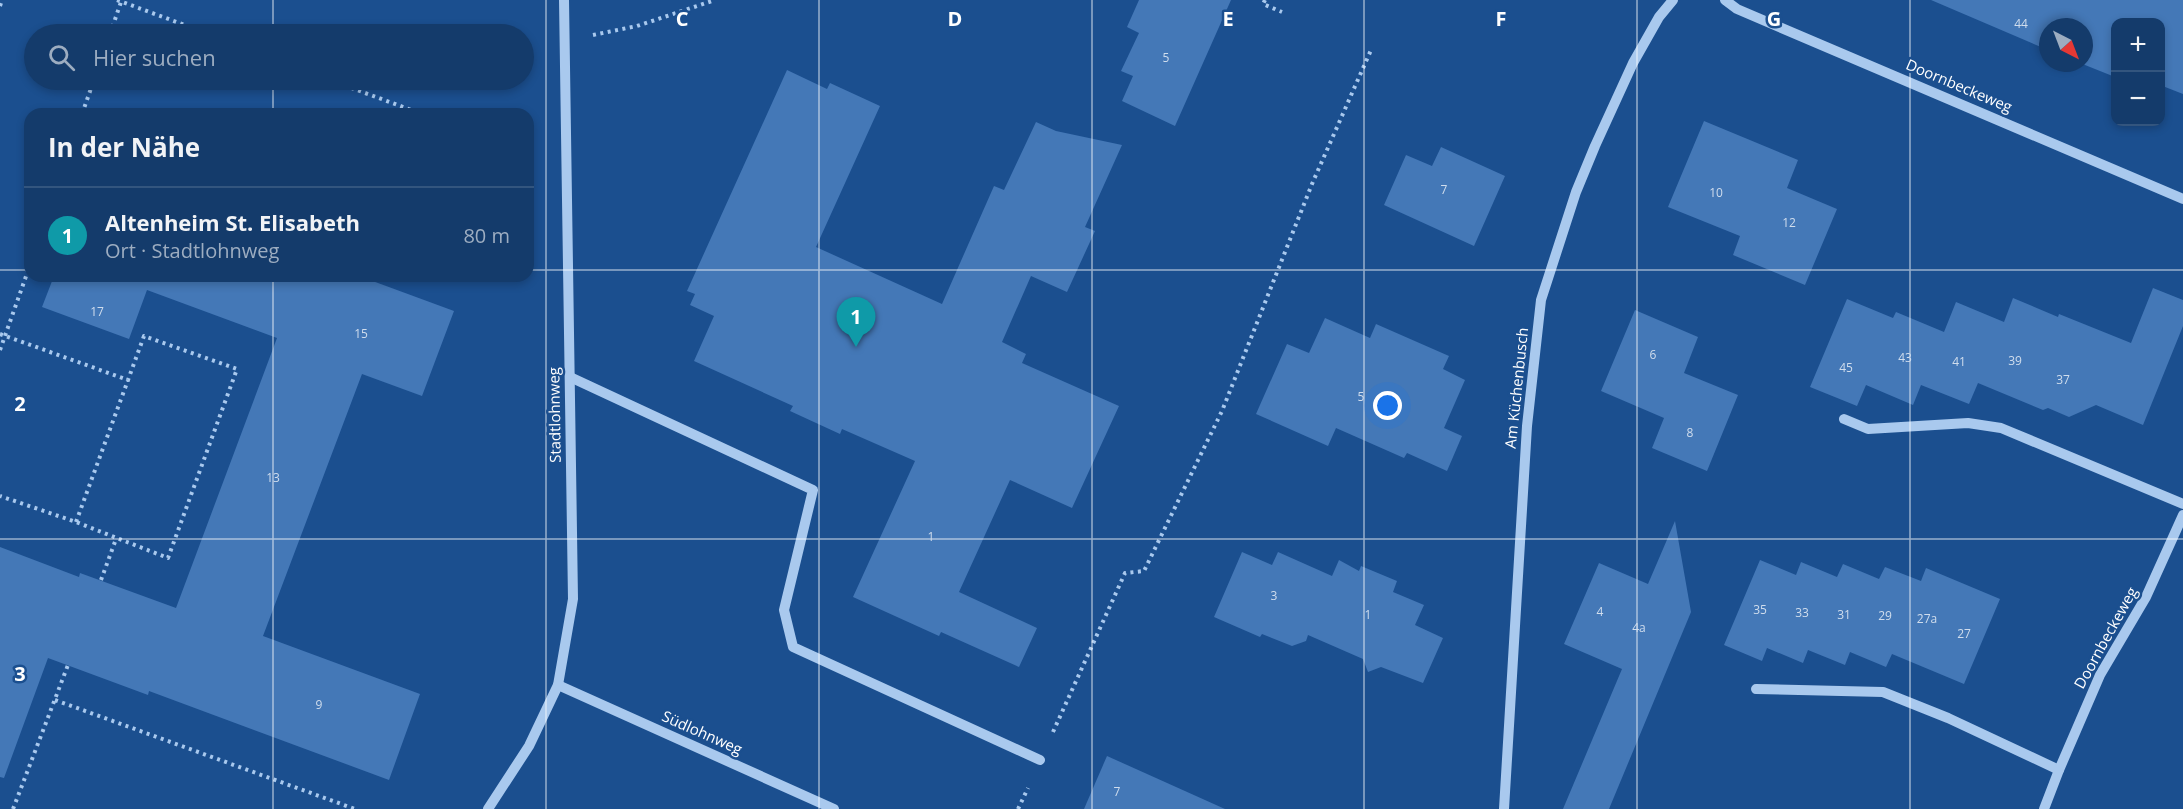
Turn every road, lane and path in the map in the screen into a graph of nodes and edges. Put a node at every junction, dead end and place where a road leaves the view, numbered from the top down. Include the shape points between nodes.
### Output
1 (2, 0) edge
2 (564, 0) edge
3 (715, 0) edge
4 (1265, 0) edge
5 (1673, 0) edge
6 (1725, 0) edge
7 (119, 1) edge
8 (0, 6) edge
9 (1282, 12) dead end
10 (113, 24) edge
11 (182, 24) edge
12 (566, 40) junction
13 (1371, 50) dead end
14 (90, 90) edge
15 (357, 90) edge
16 (84, 108) edge
17 (406, 108) edge
18 (2183, 199) edge
19 (24, 280) edge
20 (3, 335) edge
21 (0, 350) edge
22 (570, 377) junction
23 (128, 380) junction
24 (1844, 419) dead end
25 (0, 496) edge
26 (2183, 504) edge
27 (2183, 515) edge
28 (76, 522) junction
29 (116, 539) junction
30 (100, 580) dead end
31 (68, 665) dead end
32 (558, 685) junction
33 (1756, 688) dead end
34 (55, 700) junction
35 (1040, 760) junction
36 (2059, 770) junction
37 (13, 809) edge
38 (355, 809) edge
39 (488, 809) edge
40 (834, 809) edge
41 (1018, 809) edge
42 (1504, 809) edge
43 (2044, 809) edge

1 - 8 path
2 - 12 street, Stadtlohnweg
3 - 12 path via 637,26
4 - 9 path via 1263,4
5 - 42 street, Am Küchenbusch via 1633,63 1595,146 1541,300 1527,426
6 - 18 street, Doornbeckeweg via 1737,9
7 - 10 path
7 - 11 path
12 - 22 street, Stadtlohnweg
13 - 35 path via 1312,184 1222,411 1144,571 1125,573
14 - 16 path
15 - 17 path
19 - 20 path
20 - 21 path
20 - 23 path
22 - 32 street, Stadtlohnweg via 573,599
22 - 35 street via 813,490 784,610 793,647
23 - 28 path
23 - 29 path via 144,336 237,369 168,558
24 - 26 street via 1868,429 1968,423 2001,428
25 - 28 path
27 - 36 street, Doornbeckeweg via 2146,597 2100,675
28 - 29 path
29 - 30 path
31 - 34 path
32 - 39 street, Stadtlohnweg via 530,746
32 - 40 street, Südlohnweg
33 - 36 street via 1883,692
34 - 37 path
34 - 38 path
35 - 41 path
36 - 43 street, Doornbeckeweg

